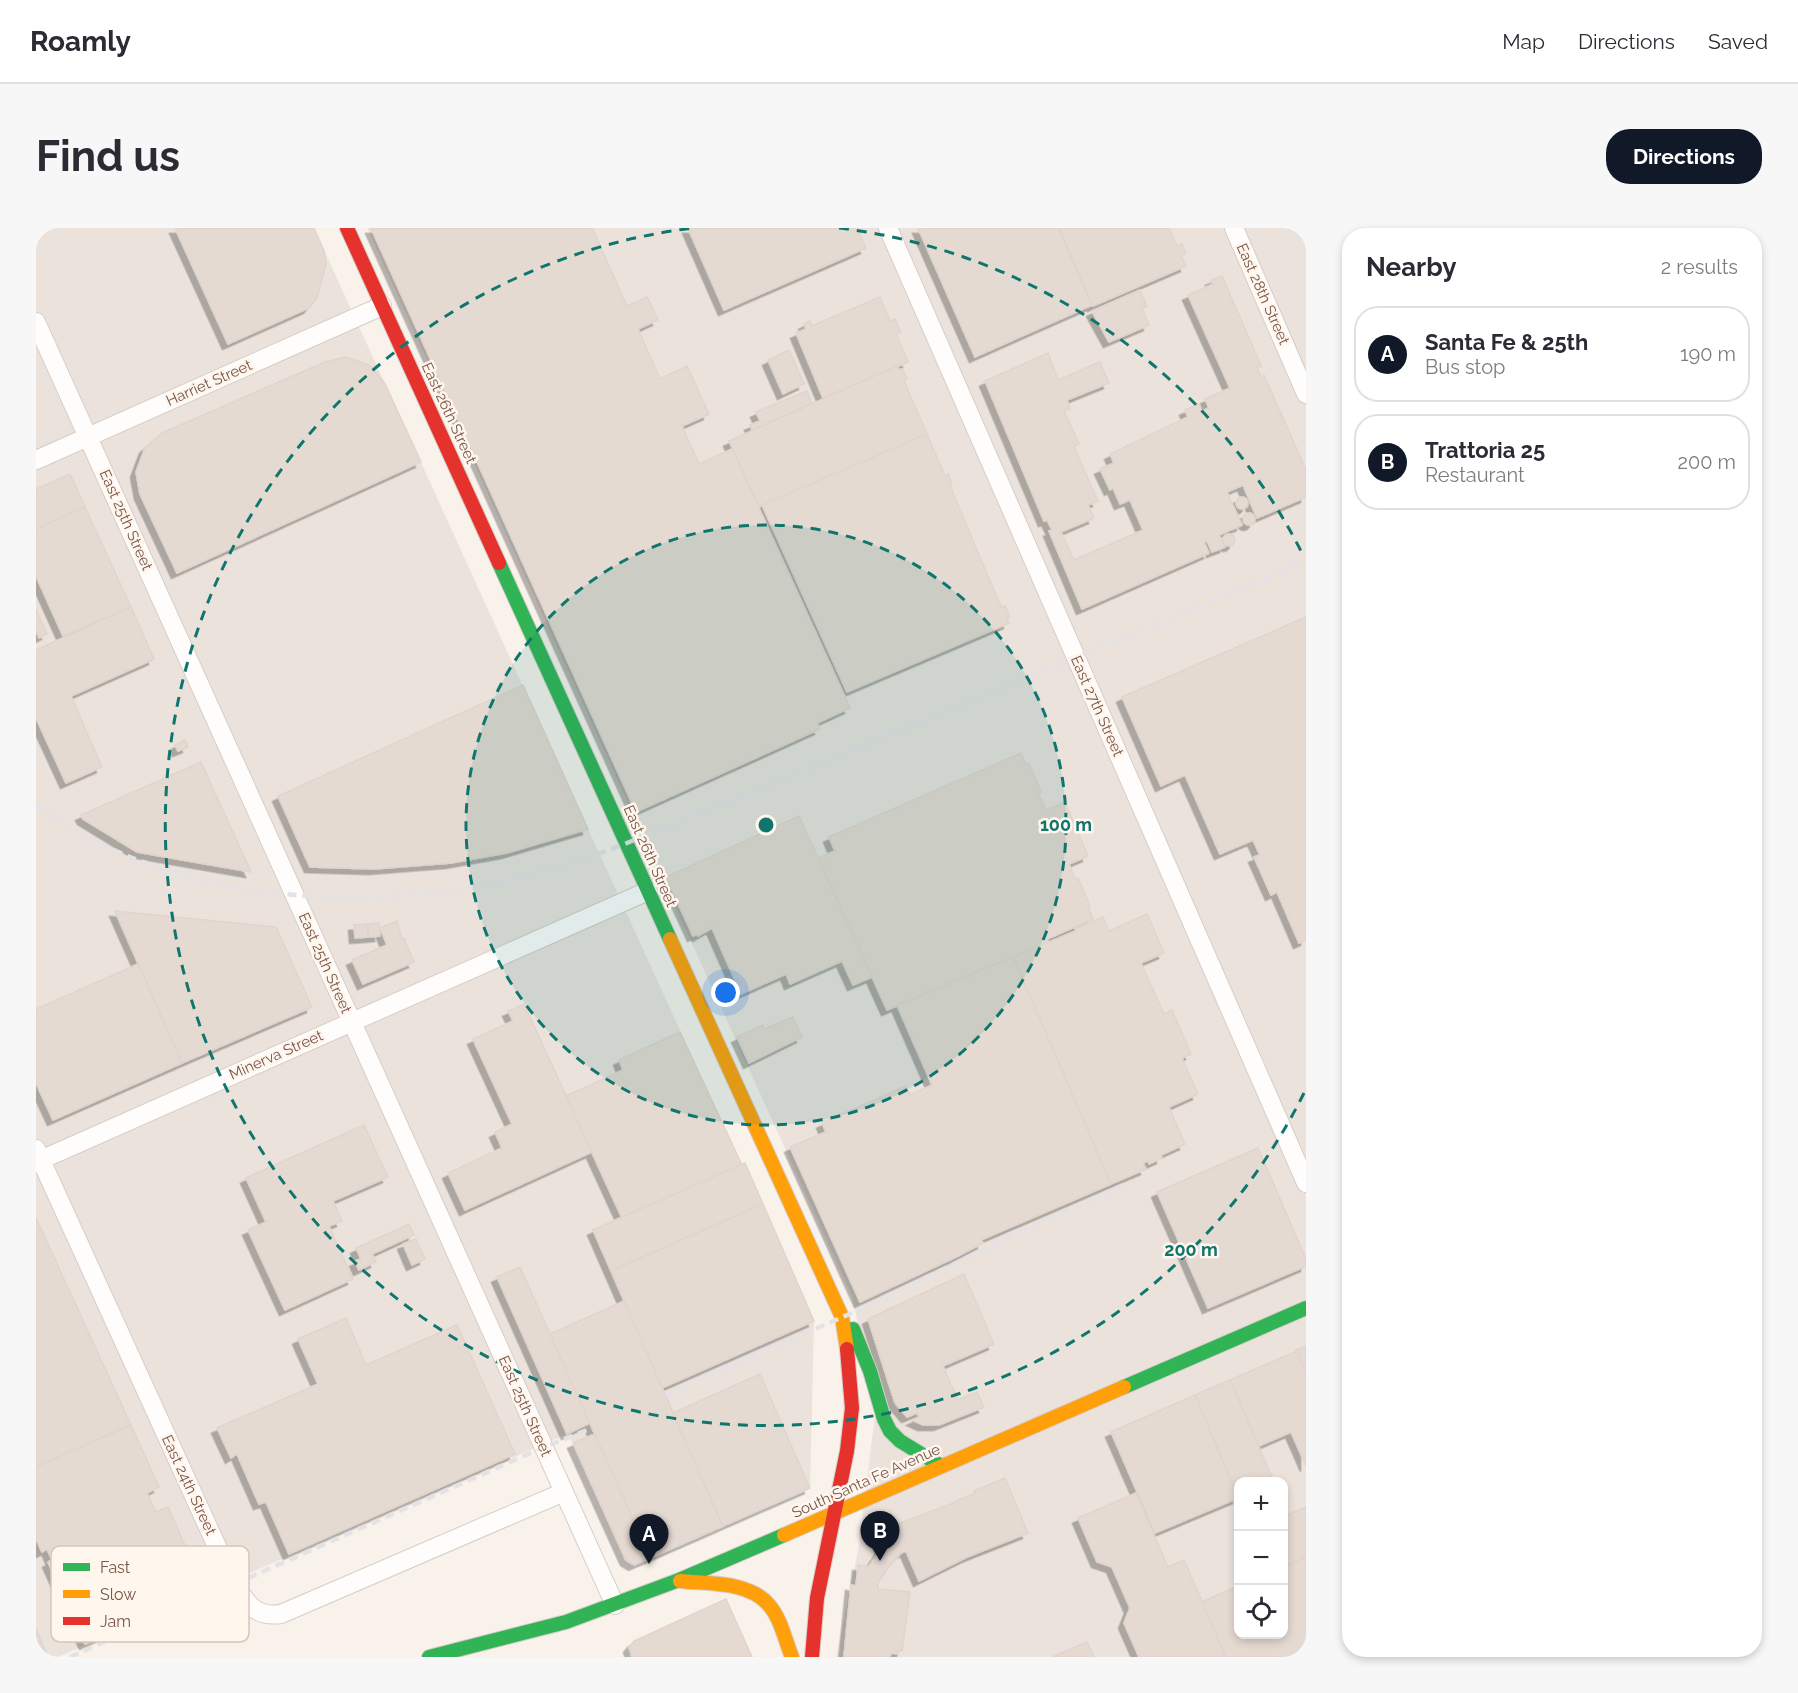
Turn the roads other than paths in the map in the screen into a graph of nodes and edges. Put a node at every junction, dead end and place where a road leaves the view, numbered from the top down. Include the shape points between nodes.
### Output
1 (347, 228) edge
2 (888, 228) edge
3 (1234, 228) edge
4 (382, 306) junction
5 (36, 321) edge
6 (1306, 394) edge
7 (88, 437) junction
8 (36, 460) edge
9 (648, 891) junction
10 (352, 1022) junction
11 (38, 1157) edge
12 (1306, 1183) edge
13 (827, 1283) junction
14 (1306, 1308) edge
15 (941, 1466) junction
16 (564, 1492) junction
17 (834, 1512) junction
18 (217, 1546) edge
19 (680, 1581) junction
20 (249, 1604) edge
21 (615, 1605) junction
22 (429, 1657) edge
23 (792, 1657) edge
24 (812, 1657) edge

1 - 4 street, East 26th Street
2 - 12 street, East 27th Street
3 - 6 street, East 28th Street
4 - 7 street, Harriet Street
4 - 9 street, East 26th Street
5 - 7 street, East 25th Street
7 - 8 street, Harriet Street
7 - 10 street, East 25th Street
9 - 10 street, Minerva Street
9 - 13 street, East 26th Street
10 - 11 street, Minerva Street
10 - 16 street, East 25th Street
11 - 18 street, East 24th Street
13 - 15 street via 859,1343 890,1431
13 - 17 street, East 26th Street via 842,1317 852,1408
14 - 15 street, South Santa Fe Avenue
15 - 17 street, South Santa Fe Avenue
16 - 20 street, East 24th Street via 281,1614 260,1613
16 - 21 street, East 25th Street
17 - 19 street, South Santa Fe Avenue
17 - 24 street via 817,1598
19 - 21 street, South Santa Fe Avenue
19 - 23 street via 744,1589 759,1596 773,1612
21 - 22 street, South Santa Fe Avenue via 566,1622

